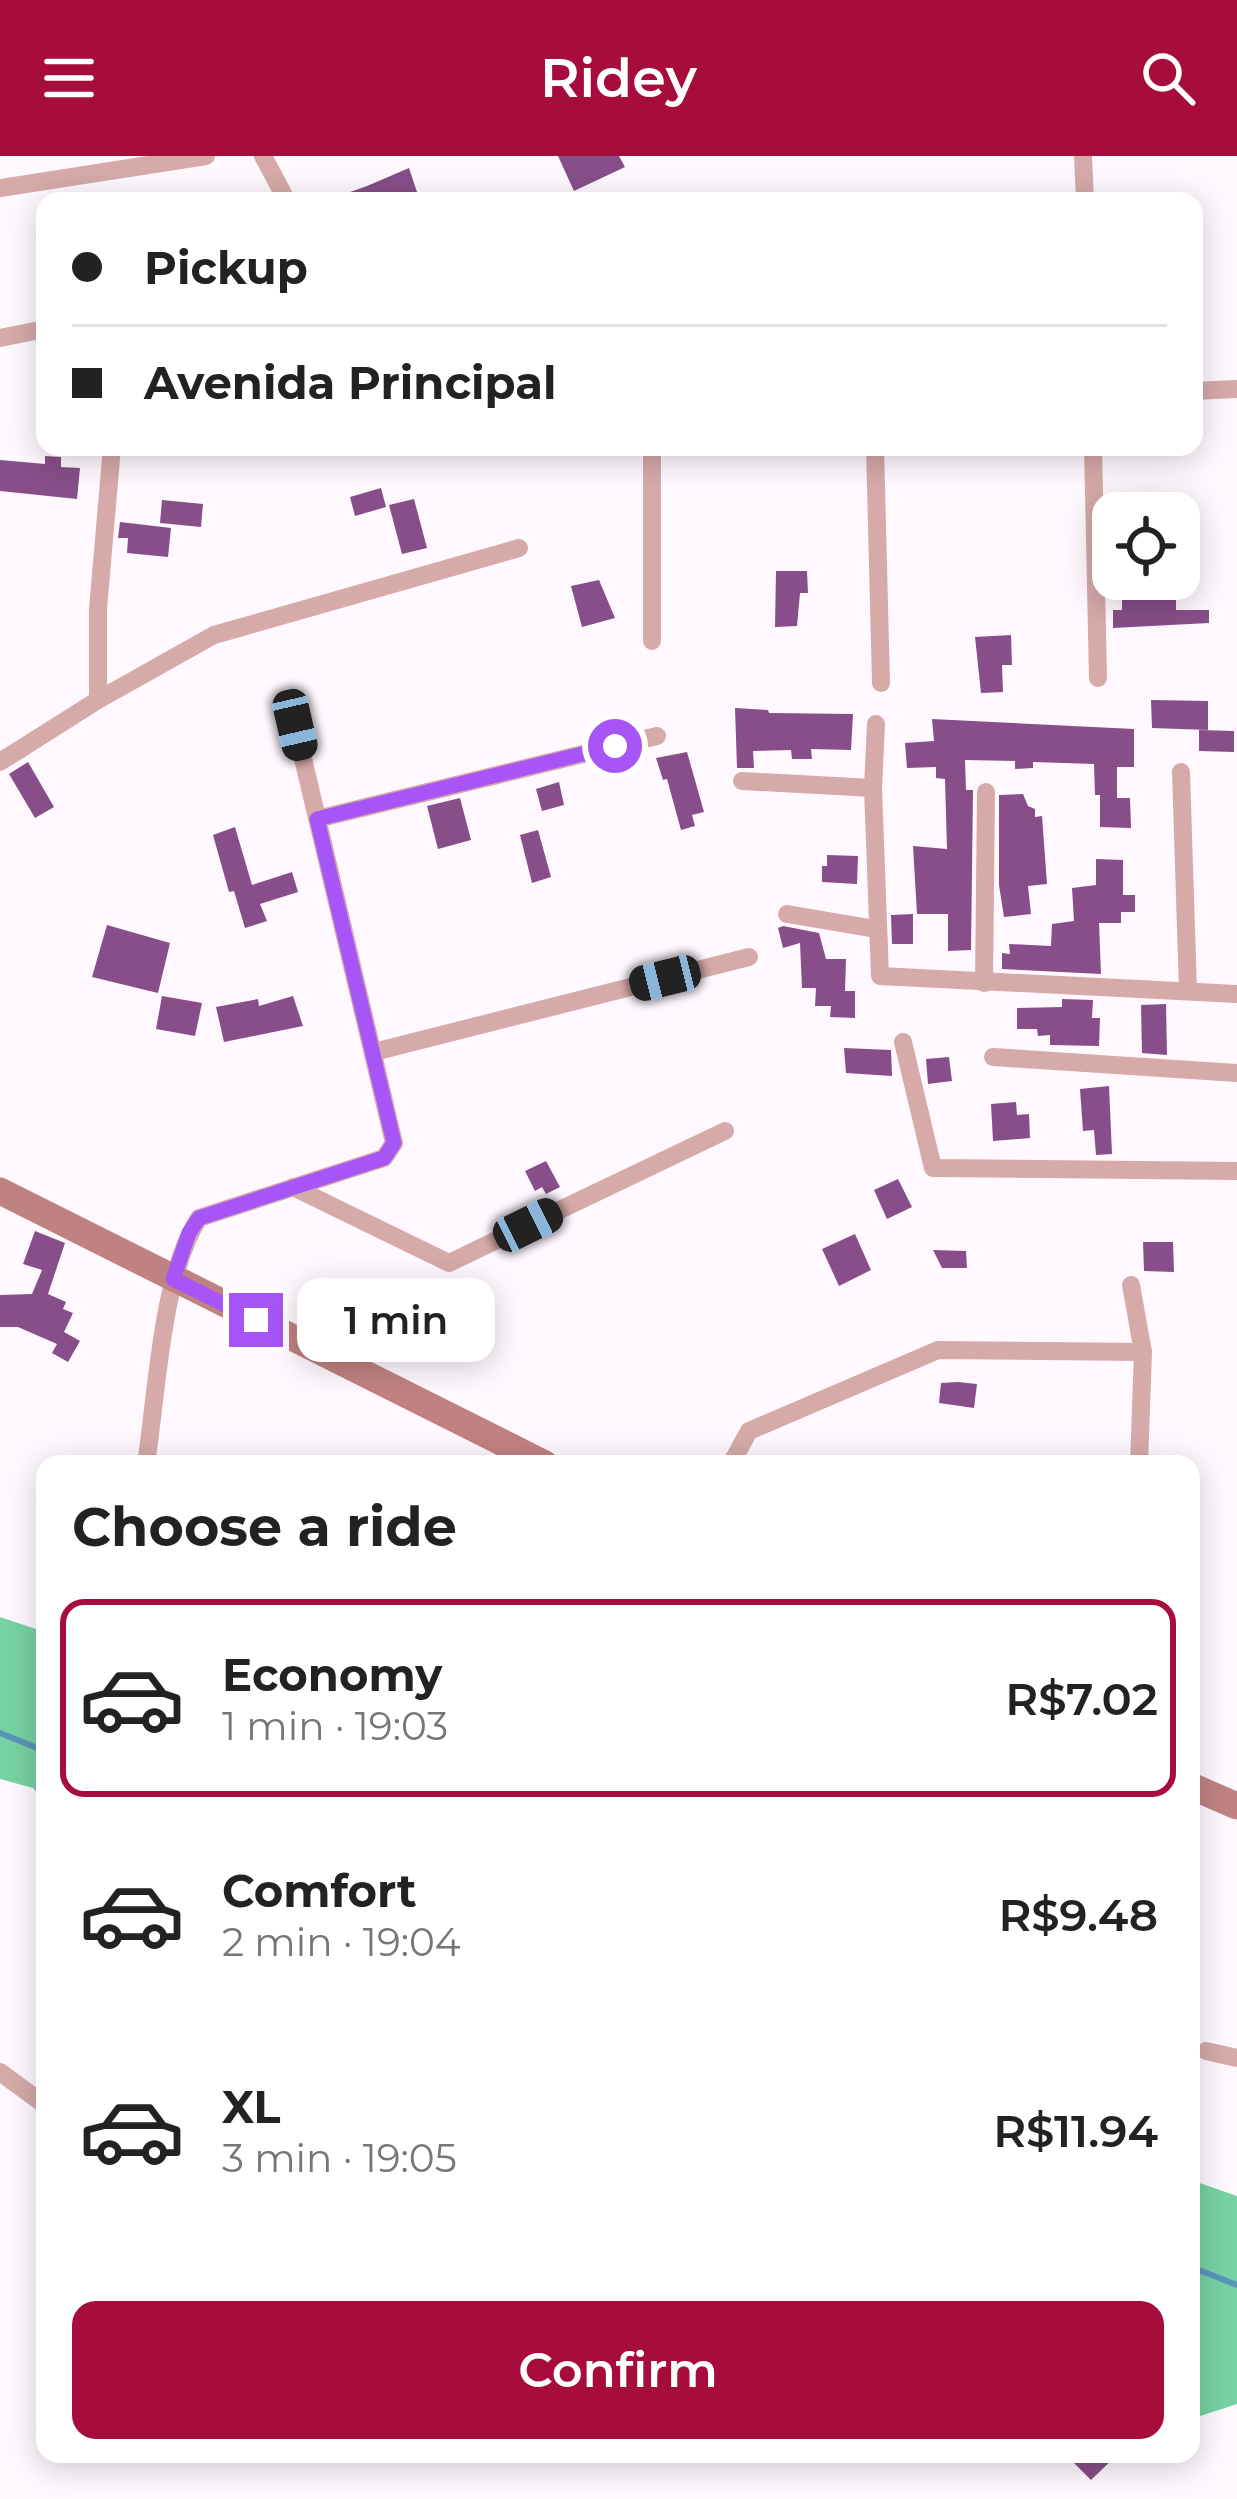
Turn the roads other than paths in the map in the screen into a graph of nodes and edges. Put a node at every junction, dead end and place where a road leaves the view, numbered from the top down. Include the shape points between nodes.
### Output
1 (206, 156) edge
2 (262, 156) edge
3 (1084, 156) edge
4 (0, 188) edge
5 (282, 192) edge
6 (1085, 192) edge
7 (36, 331) edge
8 (0, 338) edge
9 (1237, 389) edge
10 (1203, 391) edge
11 (111, 456) edge
12 (652, 456) edge
13 (874, 456) edge
14 (1093, 456) edge
15 (519, 548) dead end
16 (652, 641) dead end
17 (1098, 677) dead end
18 (880, 683) dead end
19 (98, 700) junction
20 (876, 724) dead end
21 (295, 725) dead end
22 (657, 736) dead end
23 (0, 762) edge
24 (1181, 772) dead end
25 (742, 781) dead end
26 (873, 788) junction
27 (986, 792) dead end
28 (317, 819) junction
29 (787, 914) dead end
30 (876, 929) junction
31 (748, 957) dead end
32 (984, 982) junction
33 (1188, 992) junction
34 (1237, 994) edge
35 (903, 1042) dead end
36 (374, 1052) junction
37 (993, 1058) dead end
38 (1237, 1073) edge
39 (725, 1131) dead end
40 (1237, 1171) edge
41 (292, 1187) junction
42 (0, 1191) edge
43 (173, 1279) junction
44 (1131, 1285) dead end
45 (1143, 1352) junction
46 (147, 1455) edge
47 (527, 1455) edge
48 (736, 1455) edge
49 (1139, 1455) edge
50 (1200, 1790) edge
51 (1237, 1806) edge
52 (1206, 2051) dead end
53 (1237, 2058) edge
54 (0, 2072) edge
55 (36, 2098) edge

1 - 4 street
2 - 5 street
3 - 6 street
7 - 8 street
9 - 10 street
11 - 19 street
12 - 16 street
13 - 18 street
14 - 17 street
15 - 19 street via 214,635
19 - 23 street
20 - 26 street
21 - 28 street
22 - 28 street
24 - 33 street
25 - 26 street
26 - 30 street
27 - 32 street
28 - 36 street
29 - 30 street
30 - 32 street via 880,976
31 - 36 street
32 - 33 street
33 - 34 street
35 - 40 street via 933,1168
36 - 41 street via 394,1143 384,1158
37 - 38 street
39 - 41 street via 449,1263
41 - 43 street via 199,1218
42 - 43 street
43 - 46 street
43 - 47 street
44 - 45 street
45 - 48 street via 938,1350 748,1431
45 - 49 street
50 - 51 street
52 - 53 street
54 - 55 street

